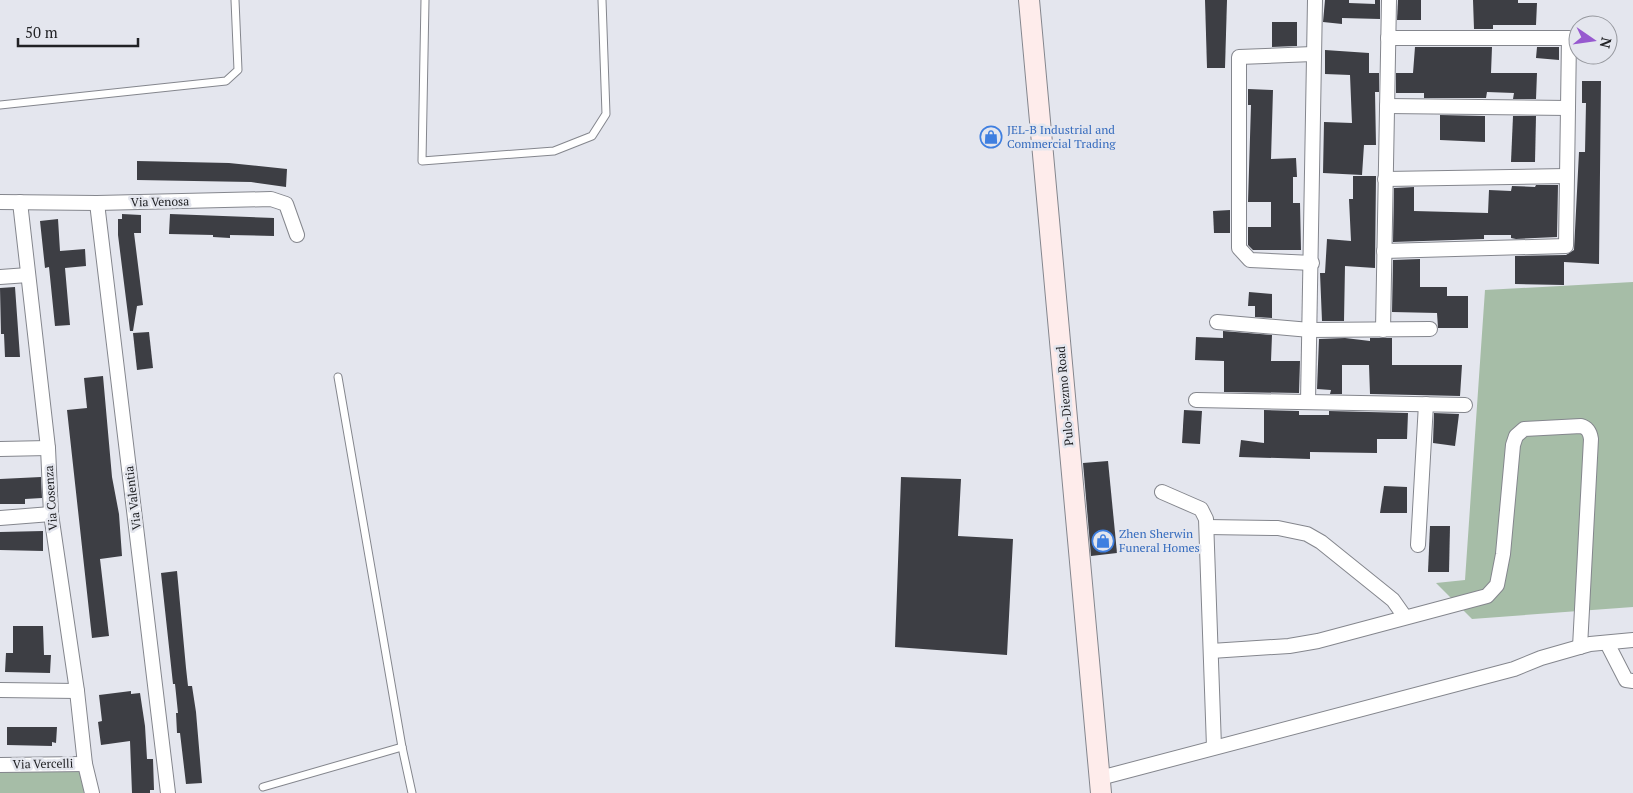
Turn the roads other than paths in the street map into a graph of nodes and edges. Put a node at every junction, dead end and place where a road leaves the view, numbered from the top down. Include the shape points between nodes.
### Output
1 (235, 0) edge
2 (425, 0) edge
3 (602, 0) edge
4 (1029, 0) edge
5 (1315, 0) edge
6 (1389, 0) edge
7 (1388, 38) junction
8 (1313, 54) junction
9 (0, 105) edge
10 (1387, 106) junction
11 (1568, 108) junction
12 (1566, 176) junction
13 (1385, 179) junction
14 (0, 202) edge
15 (20, 202) junction
16 (97, 203) junction
17 (297, 235) dead end
18 (1384, 250) junction
19 (1312, 263) junction
20 (28, 275) junction
21 (0, 277) edge
22 (1216, 322) dead end
23 (1430, 329) dead end
24 (1310, 330) junction
25 (1383, 330) junction
26 (338, 377) dead end
27 (1196, 400) dead end
28 (1308, 402) junction
29 (1426, 404) junction
30 (1465, 405) dead end
31 (48, 448) junction
32 (0, 449) edge
33 (1162, 492) dead end
34 (51, 514) junction
35 (0, 518) edge
36 (1207, 527) junction
37 (1418, 545) dead end
38 (1405, 617) junction
39 (1633, 640) edge
40 (1607, 643) junction
41 (1580, 647) junction
42 (1211, 651) junction
43 (1633, 681) edge
44 (0, 690) edge
45 (78, 691) junction
46 (402, 747) junction
47 (1214, 747) junction
48 (85, 764) junction
49 (0, 765) edge
50 (1100, 785) edge
51 (263, 786) dead end
52 (92, 793) edge
53 (168, 793) edge
54 (412, 793) edge

1 - 9 lane via 238,70 226,81
2 - 3 lane via 422,161 554,151 592,136 606,114
4 - 50 main road, Pulo-Diezmo Road
5 - 8 street
6 - 7 street
7 - 10 street
7 - 11 street via 1569,38
8 - 19 street
8 - 19 street via 1239,57 1239,248 1250,260
10 - 11 street
10 - 13 street
11 - 12 street
12 - 13 street
12 - 18 street via 1566,246
13 - 18 street
14 - 15 street, Via Venosa
15 - 16 street, Via Venosa
15 - 20 street, Via Cosenza
16 - 17 street, Via Venosa via 271,199 286,204
16 - 53 street, Via Valentia
18 - 25 street
19 - 24 street
20 - 21 street
20 - 31 street, Via Cosenza
22 - 24 street
23 - 25 street
24 - 25 street
24 - 28 street
26 - 46 lane
27 - 28 street
28 - 29 street
29 - 30 street
29 - 37 street
31 - 32 street
31 - 34 street, Via Cosenza
33 - 36 street via 1201,509
34 - 35 street
34 - 45 street, Via Cosenza
36 - 38 street via 1278,528 1307,534 1393,600
36 - 42 street
38 - 41 street via 1487,596 1493,590 1497,585 1503,554 1516,436 1524,430 1581,426 1590,432 1591,439
38 - 42 street via 1318,641
39 - 40 street
40 - 41 street
40 - 43 street via 1626,680
41 - 47 street via 1514,669
42 - 47 street
44 - 45 street
45 - 48 street, Via Cosenza
46 - 51 lane
46 - 54 lane
47 - 50 street
48 - 49 street, Via Vercelli
48 - 52 street, Via Cosenza

